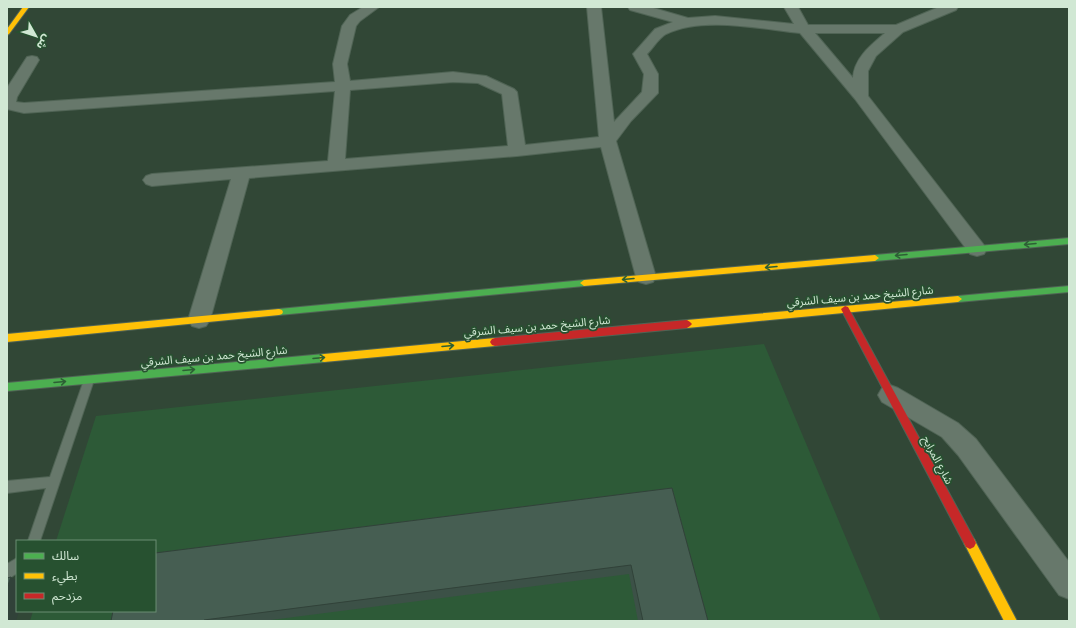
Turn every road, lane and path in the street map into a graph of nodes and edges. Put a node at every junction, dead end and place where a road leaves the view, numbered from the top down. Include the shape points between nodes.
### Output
1 (26, 7) edge
2 (372, 7) edge
3 (594, 7) edge
4 (635, 7) edge
5 (791, 7) edge
6 (951, 7) edge
7 (687, 22) junction
8 (804, 29) junction
9 (898, 29) junction
10 (7, 33) edge
11 (32, 60) dead end
12 (343, 86) junction
13 (860, 96) junction
14 (608, 141) junction
15 (517, 151) junction
16 (336, 165) junction
17 (242, 172) junction
18 (152, 180) dead end
19 (1069, 241) edge
20 (977, 249) junction
21 (646, 277) junction
22 (1069, 289) edge
23 (845, 310) junction
24 (199, 320) junction
25 (45, 326) dead end
26 (73, 332) junction
27 (7, 338) edge
28 (89, 380) junction
29 (44, 384) junction
30 (7, 387) edge
31 (14, 395) dead end
32 (890, 395) junction
33 (55, 482) junction
34 (7, 487) edge
35 (34, 540) edge
36 (16, 565) edge
37 (7, 573) edge
38 (1065, 575) edge
39 (1011, 621) edge

1 - 10 main road
2 - 12 street via 348,26 340,64
3 - 14 street
4 - 7 street
5 - 8 street
6 - 9 street
7 - 8 street via 715,20
7 - 14 street via 660,32 640,54 651,74 650,93 625,118
8 - 9 street
8 - 13 street
9 - 13 street via 870,54 861,70
11 - 12 street via 9,97 10,105 24,108
12 - 15 street via 453,77 482,79 509,92
12 - 16 street
13 - 20 street
14 - 15 street
14 - 21 street
15 - 16 street
16 - 17 street
17 - 18 street
17 - 24 street
19 -> 20 main road
20 -> 21 main road
21 -> 24 main road
22 - 23 main road, شارع الشيخ حمد بن سيف الشرقي
28 -> 23 main road, شارع الشيخ حمد بن سيف الشرقي
23 - 32 main road, شارع المرابح
24 - 26 main road
25 - 26 main road
26 - 27 main road
29 -> 28 main road, شارع الشيخ حمد بن سيف الشرقي
28 - 33 lane
29 - 30 main road, شارع الشيخ حمد بن سيف الشرقي
29 - 31 main road
32 - 38 street via 950,430
32 - 39 main road, شارع المرابح
33 - 34 lane
33 - 35 lane
36 - 37 lane

